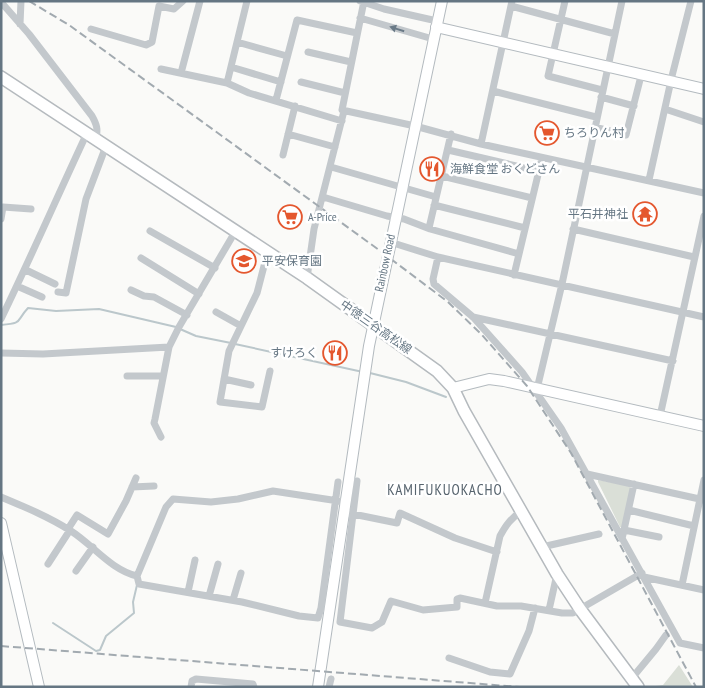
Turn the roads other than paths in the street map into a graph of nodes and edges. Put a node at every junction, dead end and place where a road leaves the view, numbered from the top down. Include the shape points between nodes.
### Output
1 (21, 1) edge
2 (183, 1) edge
3 (200, 1) edge
4 (247, 1) edge
5 (359, 1) edge
6 (442, 1) edge
7 (565, 1) edge
8 (622, 1) edge
9 (691, 1) edge
10 (1, 2) edge
11 (364, 2) edge
12 (512, 4) edge
13 (360, 18) junction
14 (560, 19) junction
15 (20, 24) junction
16 (437, 24) junction
17 (91, 29) dead end
18 (357, 33) junction
19 (615, 34) junction
20 (433, 40) junction
21 (237, 42) junction
22 (503, 44) junction
23 (308, 52) dead end
24 (552, 55) junction
25 (287, 56) junction
26 (351, 62) junction
27 (231, 67) junction
28 (608, 68) junction
29 (161, 69) dead end
30 (181, 73) junction
31 (641, 76) junction
32 (1, 77) edge
33 (280, 82) junction
34 (301, 82) dead end
35 (671, 82) junction
36 (227, 84) junction
37 (704, 90) edge
38 (493, 91) junction
39 (345, 93) junction
40 (602, 94) junction
41 (276, 100) junction
42 (295, 106) junction
43 (634, 106) junction
44 (665, 110) junction
45 (344, 111) junction
46 (596, 117) junction
47 (342, 121) junction
48 (704, 122) edge
49 (415, 126) junction
50 (594, 127) junction
51 (288, 134) junction
52 (451, 134) junction
53 (91, 136) junction
54 (481, 144) junction
55 (106, 146) junction
56 (335, 147) junction
57 (448, 150) junction
58 (283, 155) dead end
59 (542, 158) junction
60 (586, 166) junction
61 (331, 167) junction
62 (538, 172) junction
63 (442, 176) junction
64 (649, 180) junction
65 (402, 187) junction
66 (704, 193) edge
67 (323, 197) junction
68 (436, 197) junction
69 (532, 198) junction
70 (434, 205) junction
71 (31, 210) dead end
72 (2, 211) edge
73 (704, 216) edge
74 (395, 217) junction
75 (1, 219) edge
76 (429, 228) junction
77 (525, 228) junction
78 (573, 229) junction
79 (150, 231) dead end
80 (235, 232) junction
81 (390, 242) junction
82 (519, 254) junction
83 (271, 255) junction
84 (438, 257) junction
85 (694, 257) junction
86 (141, 258) dead end
87 (215, 268) junction
88 (26, 270) junction
89 (514, 274) junction
90 (307, 278) junction
91 (55, 284) dead end
92 (562, 284) junction
93 (17, 286) junction
94 (131, 290) dead end
95 (58, 292) dead end
96 (199, 294) junction
97 (42, 297) dead end
98 (216, 312) dead end
99 (684, 312) junction
100 (187, 315) junction
101 (704, 316) edge
102 (473, 317) junction
103 (1, 318) edge
104 (373, 325) junction
105 (241, 326) junction
106 (549, 333) junction
107 (169, 347) junction
108 (1, 353) edge
109 (673, 361) junction
110 (270, 371) dead end
111 (127, 376) dead end
112 (163, 376) junction
113 (224, 380) junction
114 (251, 384) dead end
115 (453, 388) junction
116 (536, 389) junction
117 (660, 416) junction
118 (704, 426) edge
119 (162, 437) dead end
120 (587, 474) junction
121 (136, 478) dead end
122 (704, 480) edge
123 (338, 482) dead end
124 (357, 482) dead end
125 (634, 484) junction
126 (154, 486) dead end
127 (132, 487) junction
128 (1, 497) edge
129 (702, 499) edge
130 (344, 507) junction
131 (629, 510) junction
132 (522, 511) junction
133 (1, 523) edge
134 (694, 526) junction
135 (69, 530) junction
136 (624, 530) junction
137 (599, 534) dead end
138 (659, 537) dead end
139 (622, 539) junction
140 (93, 547) junction
141 (542, 547) junction
142 (496, 552) junction
143 (195, 560) dead end
144 (48, 564) dead end
145 (218, 564) dead end
146 (76, 571) dead end
147 (241, 573) dead end
148 (557, 574) junction
149 (643, 575) junction
150 (137, 576) junction
151 (682, 585) junction
152 (704, 590) edge
153 (188, 592) junction
154 (209, 596) junction
155 (233, 600) junction
156 (485, 603) junction
157 (535, 608) junction
158 (580, 609) junction
159 (549, 610) junction
160 (666, 635) dead end
161 (704, 648) edge
162 (449, 658) dead end
163 (635, 683) edge
164 (39, 687) edge
165 (191, 687) edge
166 (254, 687) edge
167 (318, 687) edge

1 - 15 street
2 - 17 street via 174,10 159,6 152,42 146,44
3 - 30 street
4 - 21 street
5 - 11 street
6 - 16 street, Rainbow Road
7 - 14 street
8 - 19 street
9 - 35 street
10 - 15 street
11 - 13 street
11 - 16 street
12 - 14 street
12 - 22 street
13 - 18 street
20 -> 13 street
14 - 19 street
14 - 24 street
15 - 53 street via 92,116 98,131
16 - 20 street, Rainbow Road
16 - 22 street
18 - 25 street via 297,20
18 - 26 street
19 - 28 street
20 - 49 street, Rainbow Road
21 - 25 street
21 - 27 street
22 - 24 street
22 - 38 street
23 - 26 street
24 - 28 street
24 - 40 street via 548,76
25 - 33 street
26 - 39 street
27 - 33 street
27 - 36 street
28 - 31 street
28 - 40 street
29 - 30 street
30 - 36 street
31 - 35 street
31 - 43 street
32 - 53 main road, 中徳三谷高松線
33 - 41 street
34 - 39 street
35 - 37 street
35 - 44 street
36 - 41 street
38 - 46 street
38 - 54 street
39 - 45 street
40 - 43 street
40 - 46 street
41 - 42 street
42 - 47 street
42 - 51 street
43 - 50 street via 626,135
44 - 48 street
44 - 64 street
45 - 47 street
45 - 49 street
46 - 50 street
47 - 56 street
49 - 52 street
49 - 65 street, Rainbow Road
50 - 60 street
51 - 56 street
51 - 58 street
52 - 54 street
52 - 57 street
53 - 55 main road, 中徳三谷高松線
53 - 88 street
54 - 59 street
55 - 80 main road, 中徳三谷高松線
55 - 95 street via 86,198 66,293
56 - 61 street
57 - 62 street
57 - 63 street
59 - 60 street
59 - 62 street
60 - 64 street
60 - 78 street
61 - 65 street
61 - 67 street
62 - 69 street
63 - 68 street
63 - 69 street
64 - 66 street
65 - 68 street
65 - 74 street, Rainbow Road
67 - 74 street
67 - 90 street via 314,229
68 - 70 street
69 - 77 street
70 - 76 street
70 - 77 street
71 - 72 street via 3,208
72 - 75 street
73 - 85 street
74 - 76 street
74 - 81 street, Rainbow Road
76 - 82 street
77 - 82 street
78 - 85 street
78 - 92 street
79 - 87 street
80 - 83 main road, 中徳三谷高松線
80 - 87 street
81 - 84 street
81 - 104 street, Rainbow Road
82 - 89 street
83 - 90 main road, 中徳三谷高松線
83 - 105 street
84 - 89 street
84 - 102 street via 434,284
85 - 99 street
86 - 96 street
87 - 96 street
88 - 91 street
88 - 93 street
89 - 92 street
90 - 104 main road, 中徳三谷高松線
92 - 99 street
92 - 106 street
93 - 97 street
93 - 103 street
94 - 100 street via 154,297
96 - 100 street
98 - 105 street
99 - 101 street
99 - 109 street
100 - 107 street
102 - 106 street
102 - 116 street
104 - 115 main road, 中徳三谷高松線 via 437,371
104 - 130 street, Rainbow Road
105 - 113 street via 229,351
106 - 109 street
106 - 116 street
107 - 108 street
107 - 112 street
109 - 117 street
110 - 113 street via 262,407 220,402
111 - 112 street
112 - 119 street via 154,423
113 - 114 street
115 - 116 street via 489,379
115 - 132 main road, 中徳三谷高松線
116 - 117 street
116 - 120 street
117 - 118 street
120 - 125 street
120 - 139 street
121 - 127 street
122 - 129 street
123 - 130 street
124 - 130 street
125 - 129 street
125 - 131 street
126 - 127 street
127 - 135 street via 108,534 77,515
128 - 135 street
129 - 134 street
130 - 142 street via 397,523 400,513
130 - 150 street via 273,491 211,502 173,499 166,507
130 - 155 street via 318,618
130 - 156 street via 340,622 372,628 382,622 392,601 423,610 457,606 460,598
130 - 167 street, Rainbow Road
131 - 134 street
131 - 136 street
132 - 141 main road, 中徳三谷高松線
132 - 142 street via 505,527
133 - 164 street
134 - 151 street
135 - 140 street
135 - 144 street
136 - 138 street
136 - 139 street
137 - 141 street
139 - 149 street
140 - 146 street
140 - 150 street via 114,566
141 - 148 main road, 中徳三谷高松線
142 - 156 street
143 - 153 street
145 - 154 street
147 - 155 street
148 - 158 main road, 中徳三谷高松線
148 - 159 street
149 - 151 street
149 - 158 street via 623,582
149 - 161 street via 680,642
150 - 153 street via 138,584
151 - 152 street
153 - 154 street
154 - 155 street
156 - 157 street
157 - 159 street
157 - 162 street via 529,631 510,674 490,672
158 - 159 street via 568,613
158 - 163 main road, 中徳三谷高松線
160 - 163 street
165 - 166 street via 196,679 253,684

